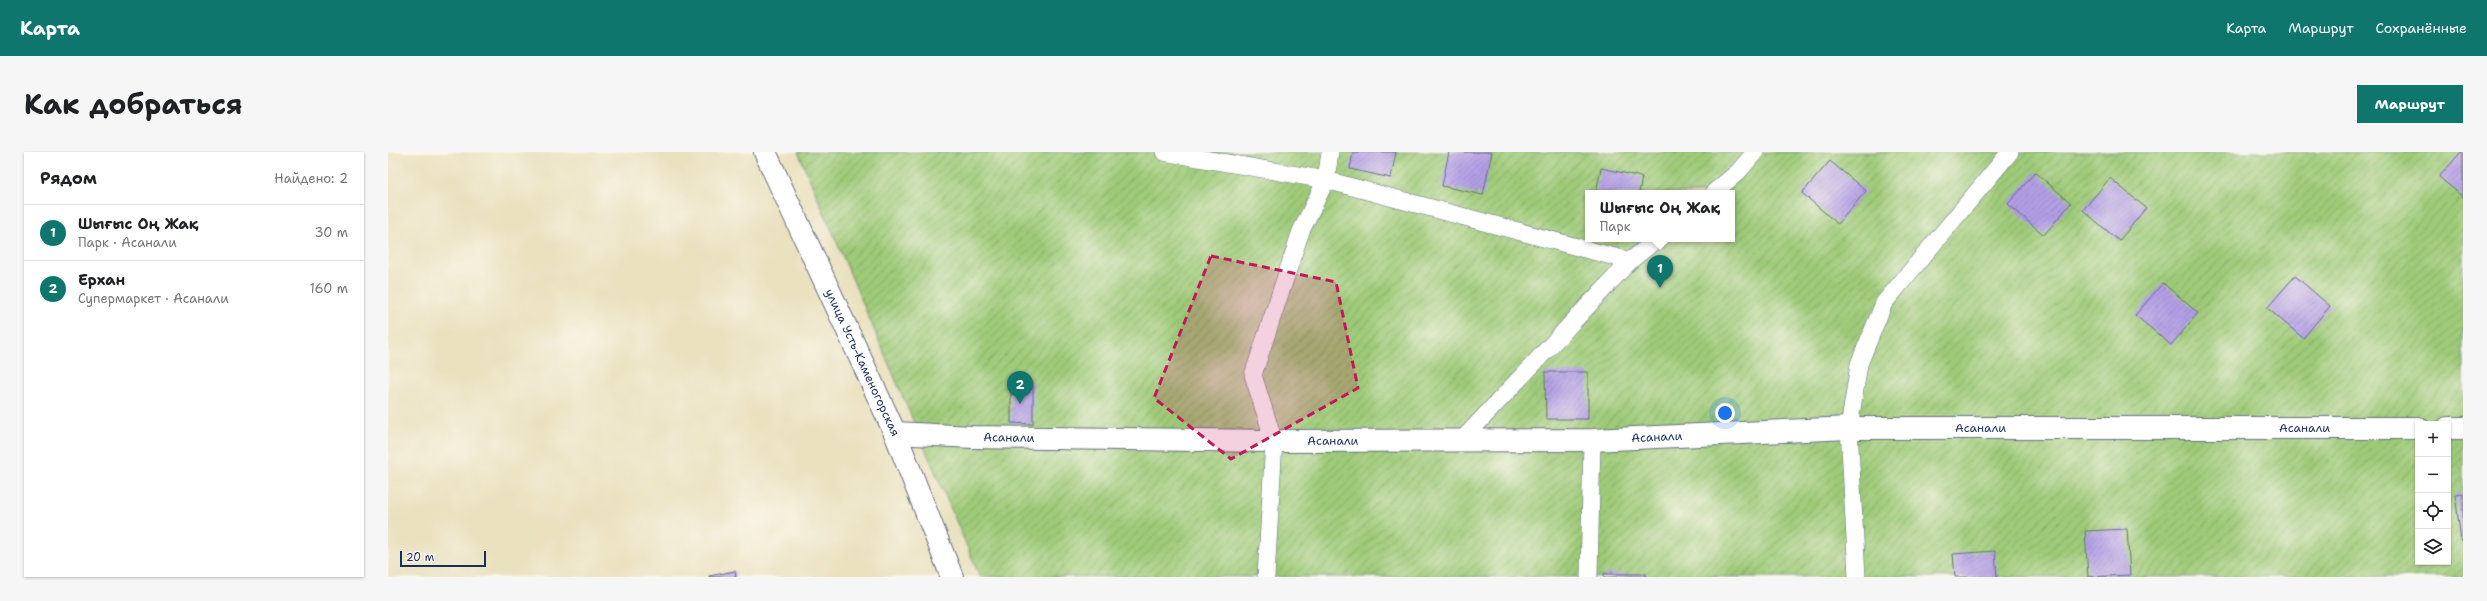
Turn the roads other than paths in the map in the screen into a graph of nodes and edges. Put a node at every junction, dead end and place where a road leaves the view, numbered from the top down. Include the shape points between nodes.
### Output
1 (765, 152) edge
2 (1164, 152) edge
3 (1330, 152) edge
4 (1755, 152) edge
5 (2010, 152) edge
6 (1326, 180) junction
7 (1717, 190) edge
8 (1653, 242) edge
9 (1630, 261) junction
10 (1849, 428) junction
11 (2415, 428) edge
12 (2451, 428) edge
13 (2463, 428) edge
14 (895, 433) junction
15 (1592, 440) junction
16 (1461, 441) junction
17 (1274, 442) junction
18 (952, 577) edge
19 (1266, 577) edge
20 (1589, 577) edge
21 (1857, 577) edge

1 - 14 street, улица Усть-Каменогорская
2 - 6 lane
3 - 6 lane
4 - 7 lane via 1738,172
5 - 10 lane via 1884,303 1859,364
6 - 9 lane
6 - 17 lane via 1301,231 1253,375
8 - 9 lane
9 - 16 lane
10 - 11 street, Асанали
10 - 15 street, Асанали
10 - 21 lane
12 - 13 street
14 - 17 street, Асанали via 973,437
14 - 18 street, улица Усть-Каменогорская
15 - 16 street, Асанали
15 - 20 lane
16 - 17 street, Асанали
17 - 19 lane

